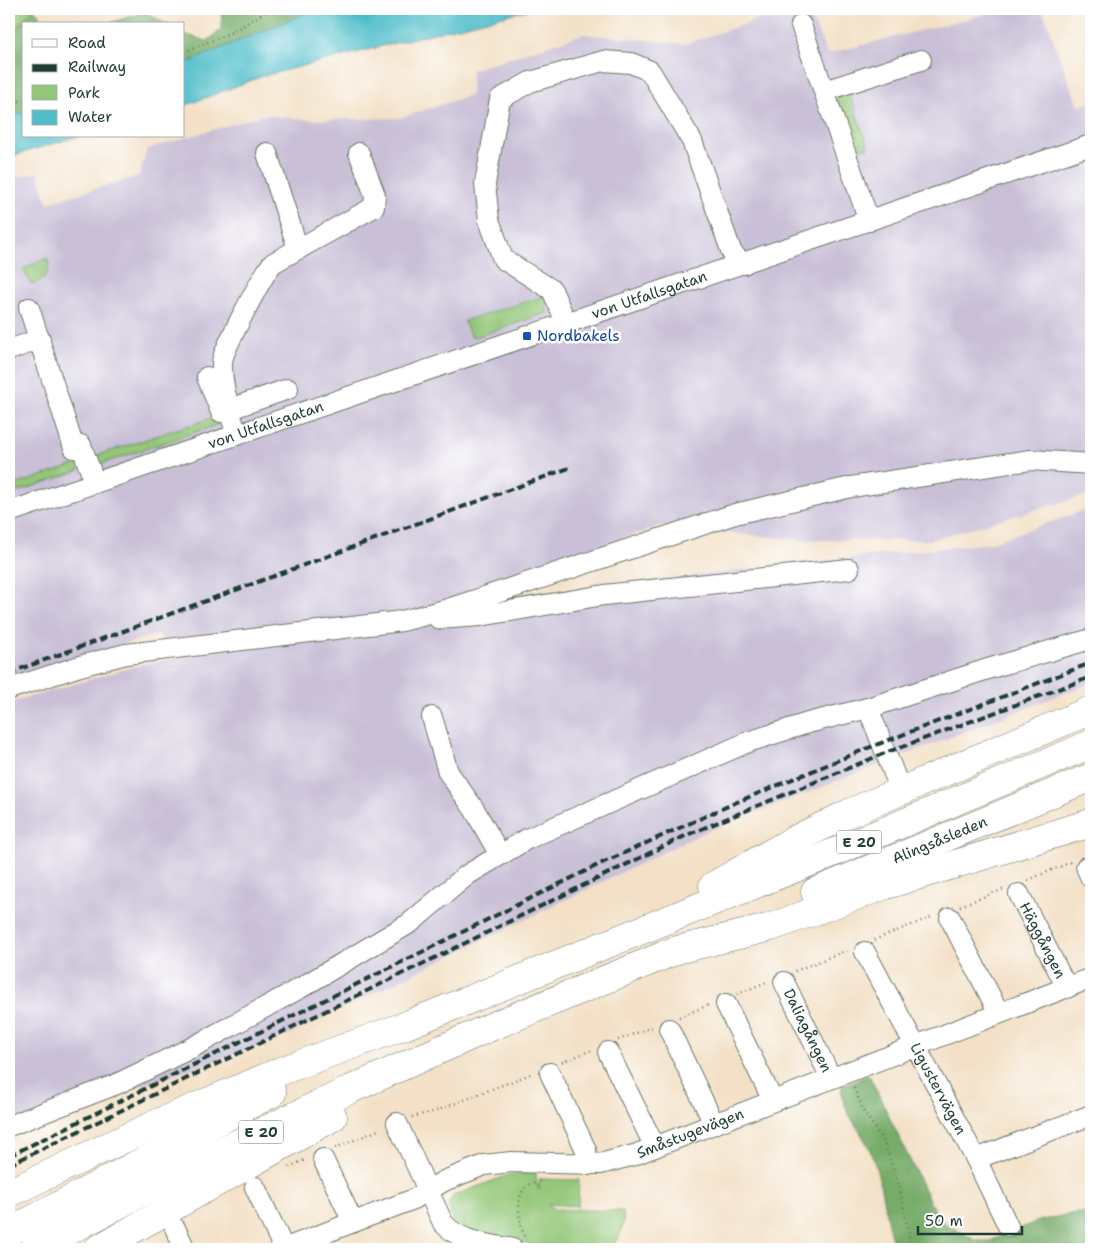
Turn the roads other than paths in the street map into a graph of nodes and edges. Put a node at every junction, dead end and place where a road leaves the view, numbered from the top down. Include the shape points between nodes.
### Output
1 (801, 25) dead end
2 (921, 60) dead end
3 (824, 91) junction
4 (1091, 145) edge
5 (267, 153) dead end
6 (359, 153) dead end
7 (869, 221) junction
8 (298, 249) junction
9 (744, 264) junction
10 (29, 308) dead end
11 (566, 322) junction
12 (40, 339) junction
13 (9, 350) edge
14 (207, 377) dead end
15 (288, 389) dead end
16 (229, 409) junction
17 (236, 435) junction
18 (1091, 464) edge
19 (94, 483) junction
20 (9, 512) edge
21 (850, 568) dead end
22 (402, 621) junction
23 (1091, 639) edge
24 (9, 689) edge
25 (868, 708) junction
26 (1091, 710) edge
27 (432, 718) dead end
28 (1091, 744) edge
29 (895, 776) dead end
30 (1091, 777) edge
31 (1091, 823) edge
32 (500, 855) junction
33 (1019, 894) dead end
34 (950, 918) dead end
35 (625, 936) junction
36 (677, 950) junction
37 (865, 952) dead end
38 (1091, 978) edge
39 (784, 982) dead end
40 (1067, 988) junction
41 (726, 1004) dead end
42 (999, 1013) junction
43 (493, 1026) junction
44 (669, 1029) dead end
45 (391, 1031) junction
46 (916, 1046) junction
47 (608, 1052) dead end
48 (550, 1073) dead end
49 (839, 1075) junction
50 (773, 1101) junction
51 (1091, 1115) edge
52 (397, 1123) dead end
53 (714, 1124) junction
54 (9, 1126) edge
55 (655, 1147) junction
56 (323, 1159) dead end
57 (976, 1159) junction
58 (588, 1165) junction
59 (255, 1187) dead end
60 (429, 1190) junction
61 (9, 1193) edge
62 (353, 1222) junction
63 (1008, 1226) dead end
64 (175, 1228) dead end
65 (9, 1232) edge
66 (520, 1245) edge
67 (34, 1249) edge
68 (98, 1249) edge
69 (185, 1249) edge
70 (284, 1249) edge

1 - 3 street
2 - 3 street
3 - 7 street
4 - 7 street, von Utfallsgatan
5 - 8 street
6 - 8 street via 375,195 374,207
7 - 9 street, von Utfallsgatan
8 - 16 street via 273,263 264,274 224,351 222,370
9 - 11 street, von Utfallsgatan
9 - 11 street via 732,253 692,141 650,71 631,63 603,61 530,82 500,98 486,184 488,220 503,259 552,290
10 - 12 street
11 - 17 street, von Utfallsgatan
12 - 13 street
12 - 19 street
14 - 16 street via 221,412
15 - 16 street
16 - 17 street
17 - 19 street, von Utfallsgatan
18 - 22 street via 1030,460 851,487 735,514 445,610
19 - 20 street, von Utfallsgatan
21 - 22 street via 604,595 463,618
22 - 24 street via 126,654
23 - 25 street
25 - 29 street
25 - 32 street via 748,742
26 - 35 highway via 858,809 792,841
27 - 32 street via 448,772
28 - 35 highway, E 20
30 - 36 highway, Alingsåsleden / E 20
31 - 36 highway via 886,885 771,927
32 - 54 street via 467,875 410,923 218,1033 117,1084
33 - 40 street, Häggången
34 - 42 street
35 - 45 highway, E 20
36 - 43 highway, E 20
37 - 46 street, Ligustervägen
38 - 40 street, Småstugevägen
39 - 49 street, Daliagången
40 - 42 street, Småstugevägen
41 - 50 street
42 - 46 street, Småstugevägen
43 - 67 highway, E 20 via 215,1154
43 - 68 highway via 427,1070 313,1127
44 - 53 street
45 - 61 highway via 281,1071 160,1122
45 - 65 highway, E 20
46 - 49 street, Småstugevägen
46 - 57 street, Ligustervägen
47 - 55 street
48 - 58 street via 586,1150
49 - 50 street, Småstugevägen
50 - 53 street, Småstugevägen
51 - 57 street
52 - 60 street
53 - 55 street, Småstugevägen
55 - 58 street, Småstugevägen via 616,1161
56 - 62 street
57 - 63 street, Ligustervägen
58 - 60 street, Småstugevägen via 511,1162 484,1165
59 - 70 street
60 - 62 street, Småstugevägen
60 - 66 street via 443,1223 456,1236
62 - 70 street, Småstugevägen
64 - 69 street

